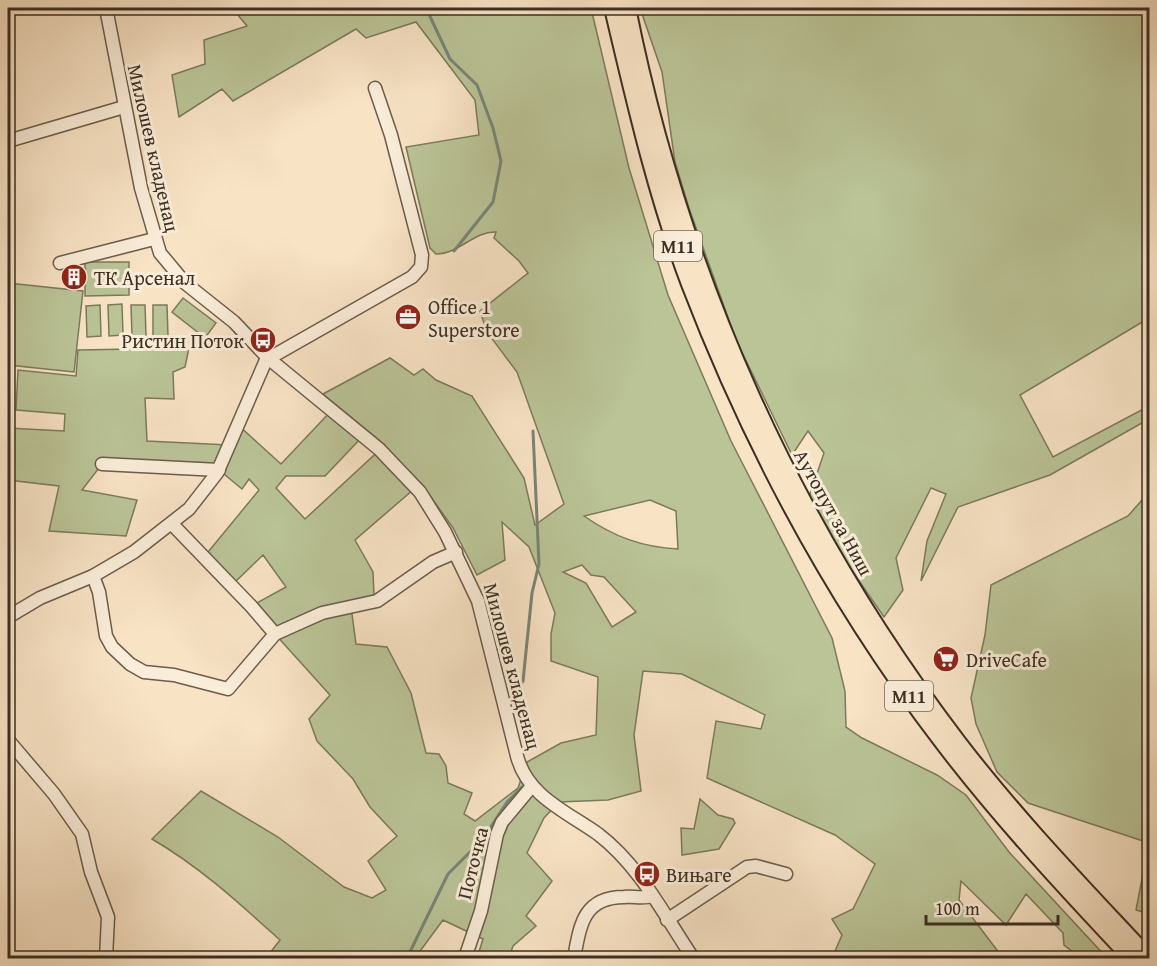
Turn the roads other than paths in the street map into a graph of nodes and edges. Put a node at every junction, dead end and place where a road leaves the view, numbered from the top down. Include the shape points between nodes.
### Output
1 (106, 8) edge
2 (613, 8) edge
3 (627, 8) edge
4 (375, 88) dead end
5 (124, 107) junction
6 (8, 141) edge
7 (154, 239) junction
8 (60, 263) dead end
9 (268, 358) junction
10 (102, 464) dead end
11 (219, 470) junction
12 (172, 524) junction
13 (456, 552) junction
14 (93, 576) junction
15 (8, 617) edge
16 (275, 634) junction
17 (10, 748) edge
18 (531, 786) junction
19 (786, 874) dead end
20 (652, 896) junction
21 (667, 920) junction
22 (106, 958) edge
23 (465, 958) edge
24 (574, 958) edge
25 (693, 958) edge
26 (1132, 958) edge
27 (1148, 958) edge

1 - 5 street, Милошев кладенац
2 - 26 highway, Аутопут за Ниш / M11 via 647,149 690,283 739,403 792,510 842,595 942,741 1044,863
3 - 27 highway, Аутопут за Ниш / M11 via 666,173 709,299 766,430 805,506 880,633 958,744
4 - 9 street via 391,135 422,264 412,277
5 - 6 street
5 - 7 street, Милошев кладенац
7 - 8 street
7 - 9 street, Милошев кладенац via 177,276 234,322
9 - 11 street
9 - 13 street, Милошев кладенац via 397,465 428,503
10 - 11 street
11 - 12 street via 203,494
12 - 14 street
12 - 16 street
13 - 16 street via 433,562 377,601 322,613
13 - 18 street, Милошев кладенац via 478,602 518,762
14 - 15 street via 40,598
14 - 16 street via 109,642 130,664 144,672 229,689
17 - 22 street via 54,794 82,834 108,917
18 - 20 street, Милошев кладенац via 615,848
18 - 23 street, Поточка via 497,834 481,911
19 - 21 street via 747,867
20 - 21 street, Милошев кладенац
20 - 24 street via 610,898 593,907 582,919
21 - 25 street, Милошев кладенац

